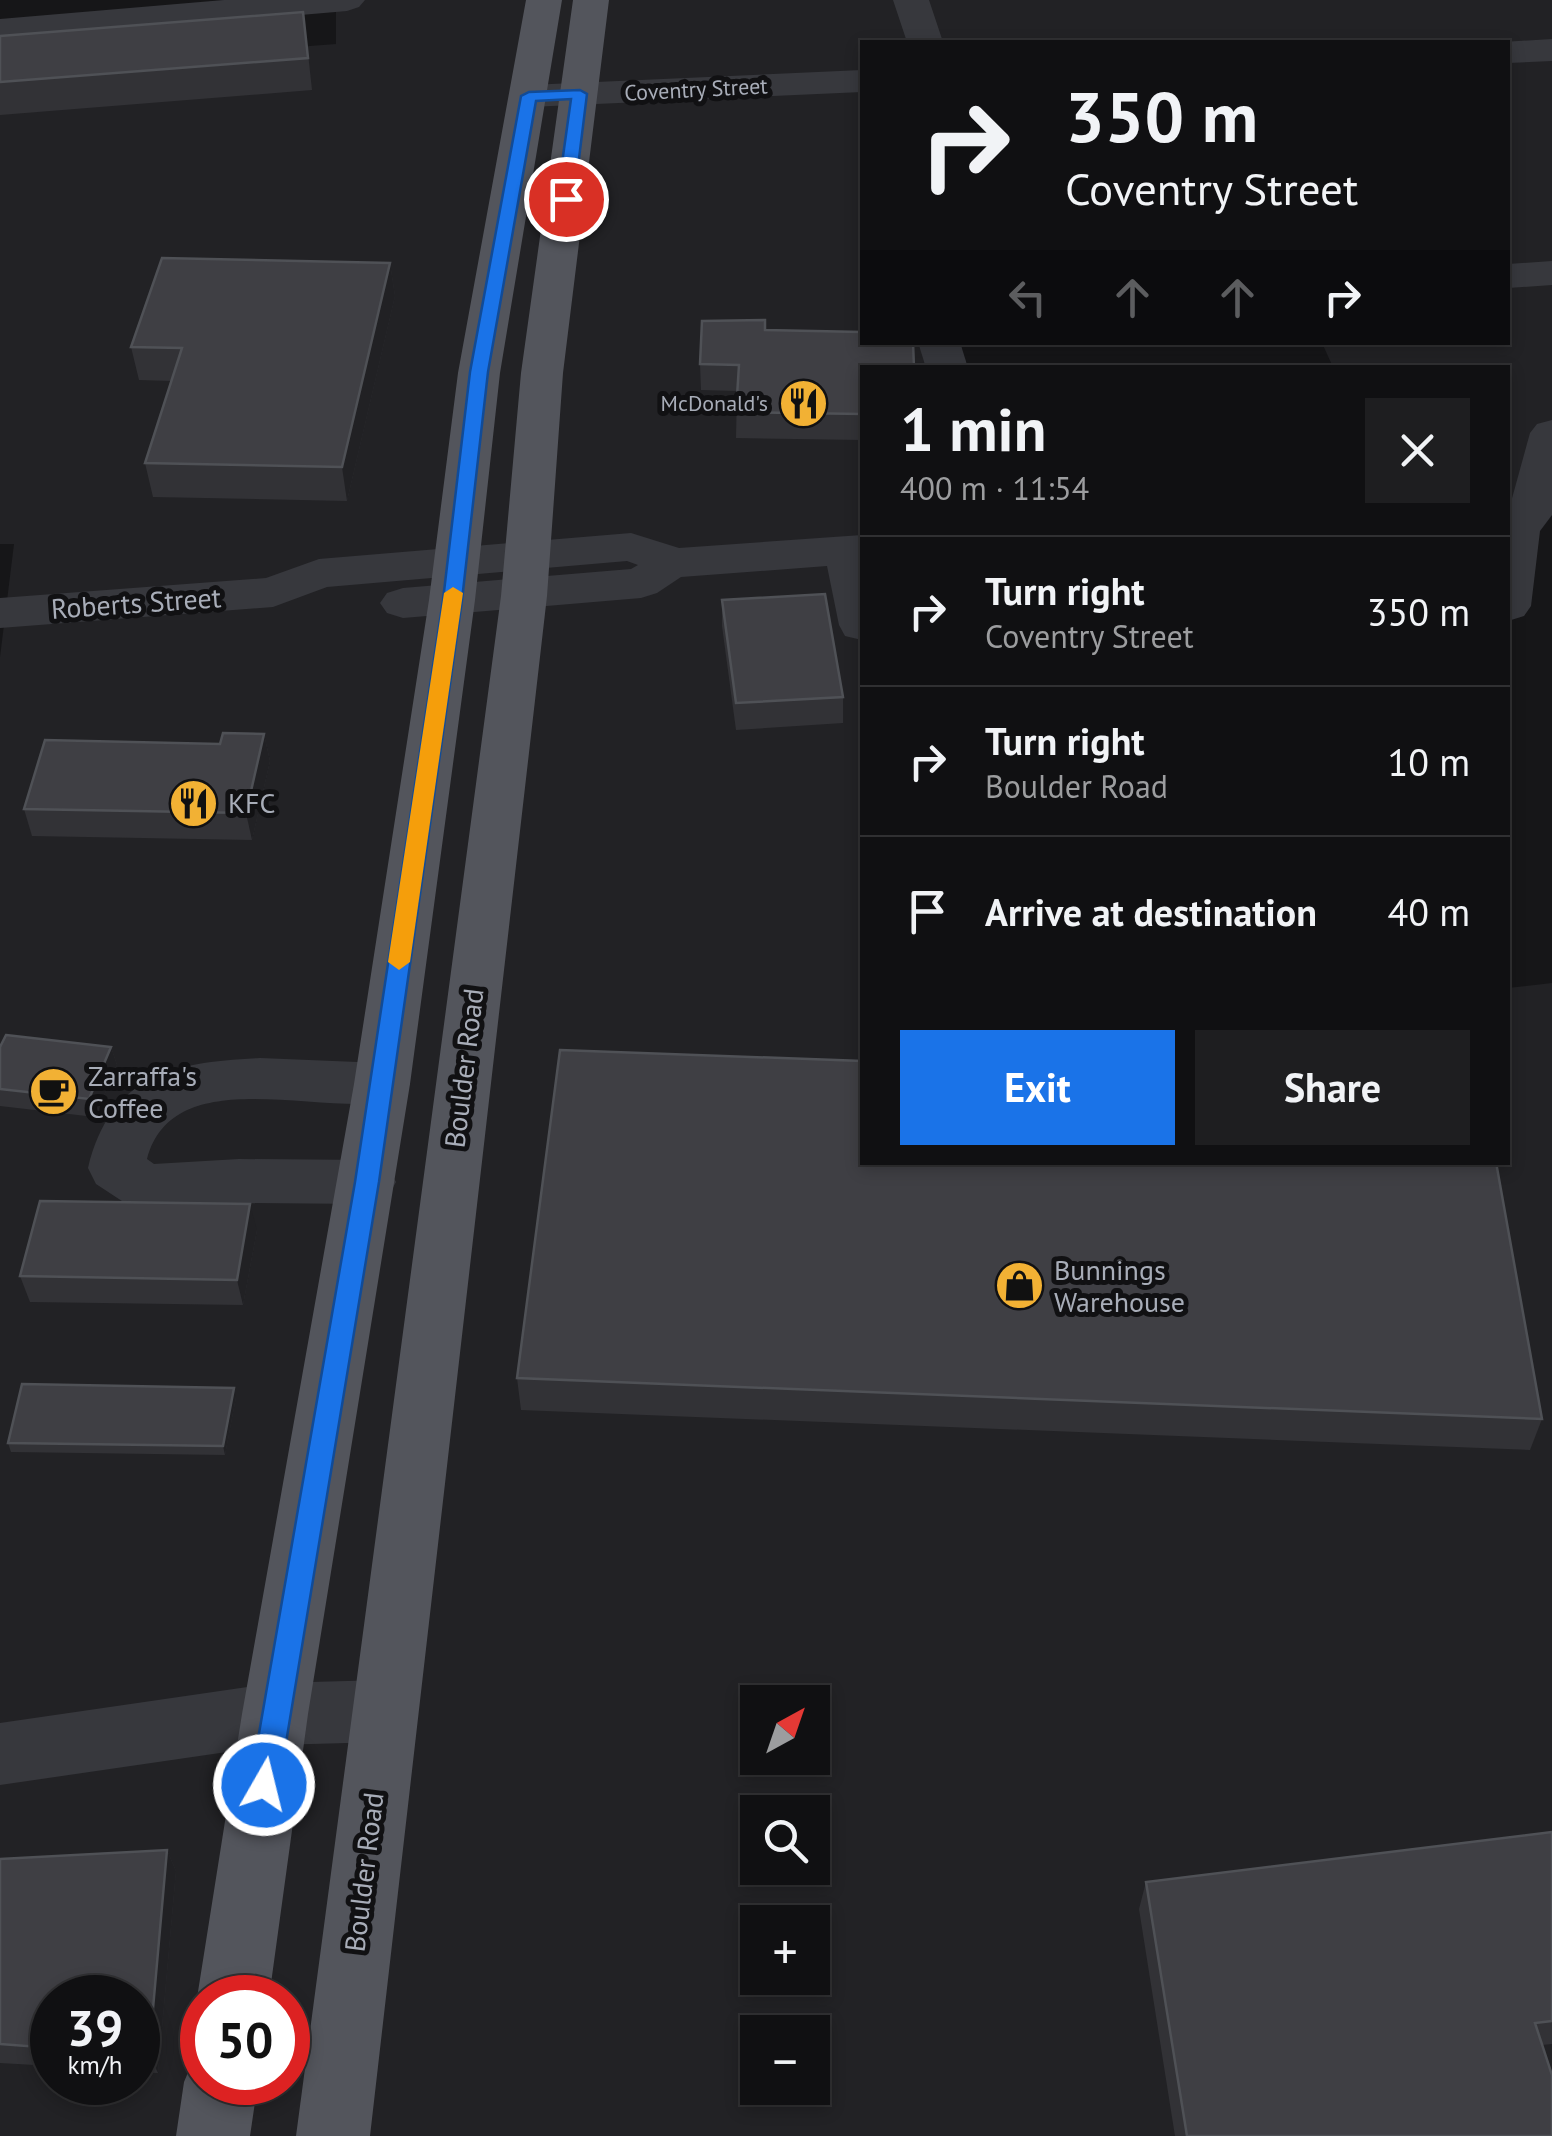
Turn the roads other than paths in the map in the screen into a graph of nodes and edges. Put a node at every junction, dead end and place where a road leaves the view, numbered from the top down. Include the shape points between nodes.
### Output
1 (347, 0) edge
2 (544, 0) edge
3 (592, 0) edge
4 (910, 0) edge
5 (0, 30) edge
6 (924, 40) edge
7 (1552, 50) edge
8 (1510, 52) edge
9 (860, 81) edge
10 (580, 94) junction
11 (529, 96) junction
12 (1552, 273) edge
13 (1510, 276) edge
14 (1552, 433) edge
15 (1530, 515) edge
16 (854, 549) edge
17 (526, 575) junction
18 (455, 580) junction
19 (1510, 591) edge
20 (860, 606) edge
21 (0, 613) edge
22 (382, 1084) junction
23 (367, 1182) junction
24 (384, 1712) junction
25 (275, 1714) junction
26 (0, 1754) edge
27 (236, 1975) edge
28 (218, 2105) edge
29 (213, 2136) edge
30 (333, 2136) edge

1 - 5 street
2 - 11 main road
3 - 10 main road, Boulder Road
4 - 6 street
7 - 8 street
9 - 10 street, Coventry Street
10 - 11 street, Coventry Street
10 - 17 main road, Boulder Road via 542,373
11 - 18 main road via 479,372
12 - 13 street
14 - 15 street
15 - 19 street via 1518,529
16 - 17 street, Roberts Street via 675,563 640,584
16 - 20 street
17 - 18 street, Roberts Street
17 - 24 main road, Boulder Road
18 - 21 street, Roberts Street via 324,609 273,592
18 - 22 main road
22 - 23 main road
22 - 23 street via 230,1080 177,1090 146,1107 122,1139 116,1168 145,1186
23 - 25 main road
24 - 25 street
24 - 30 main road, Boulder Road
25 - 26 street
25 - 27 main road
28 - 29 main road

